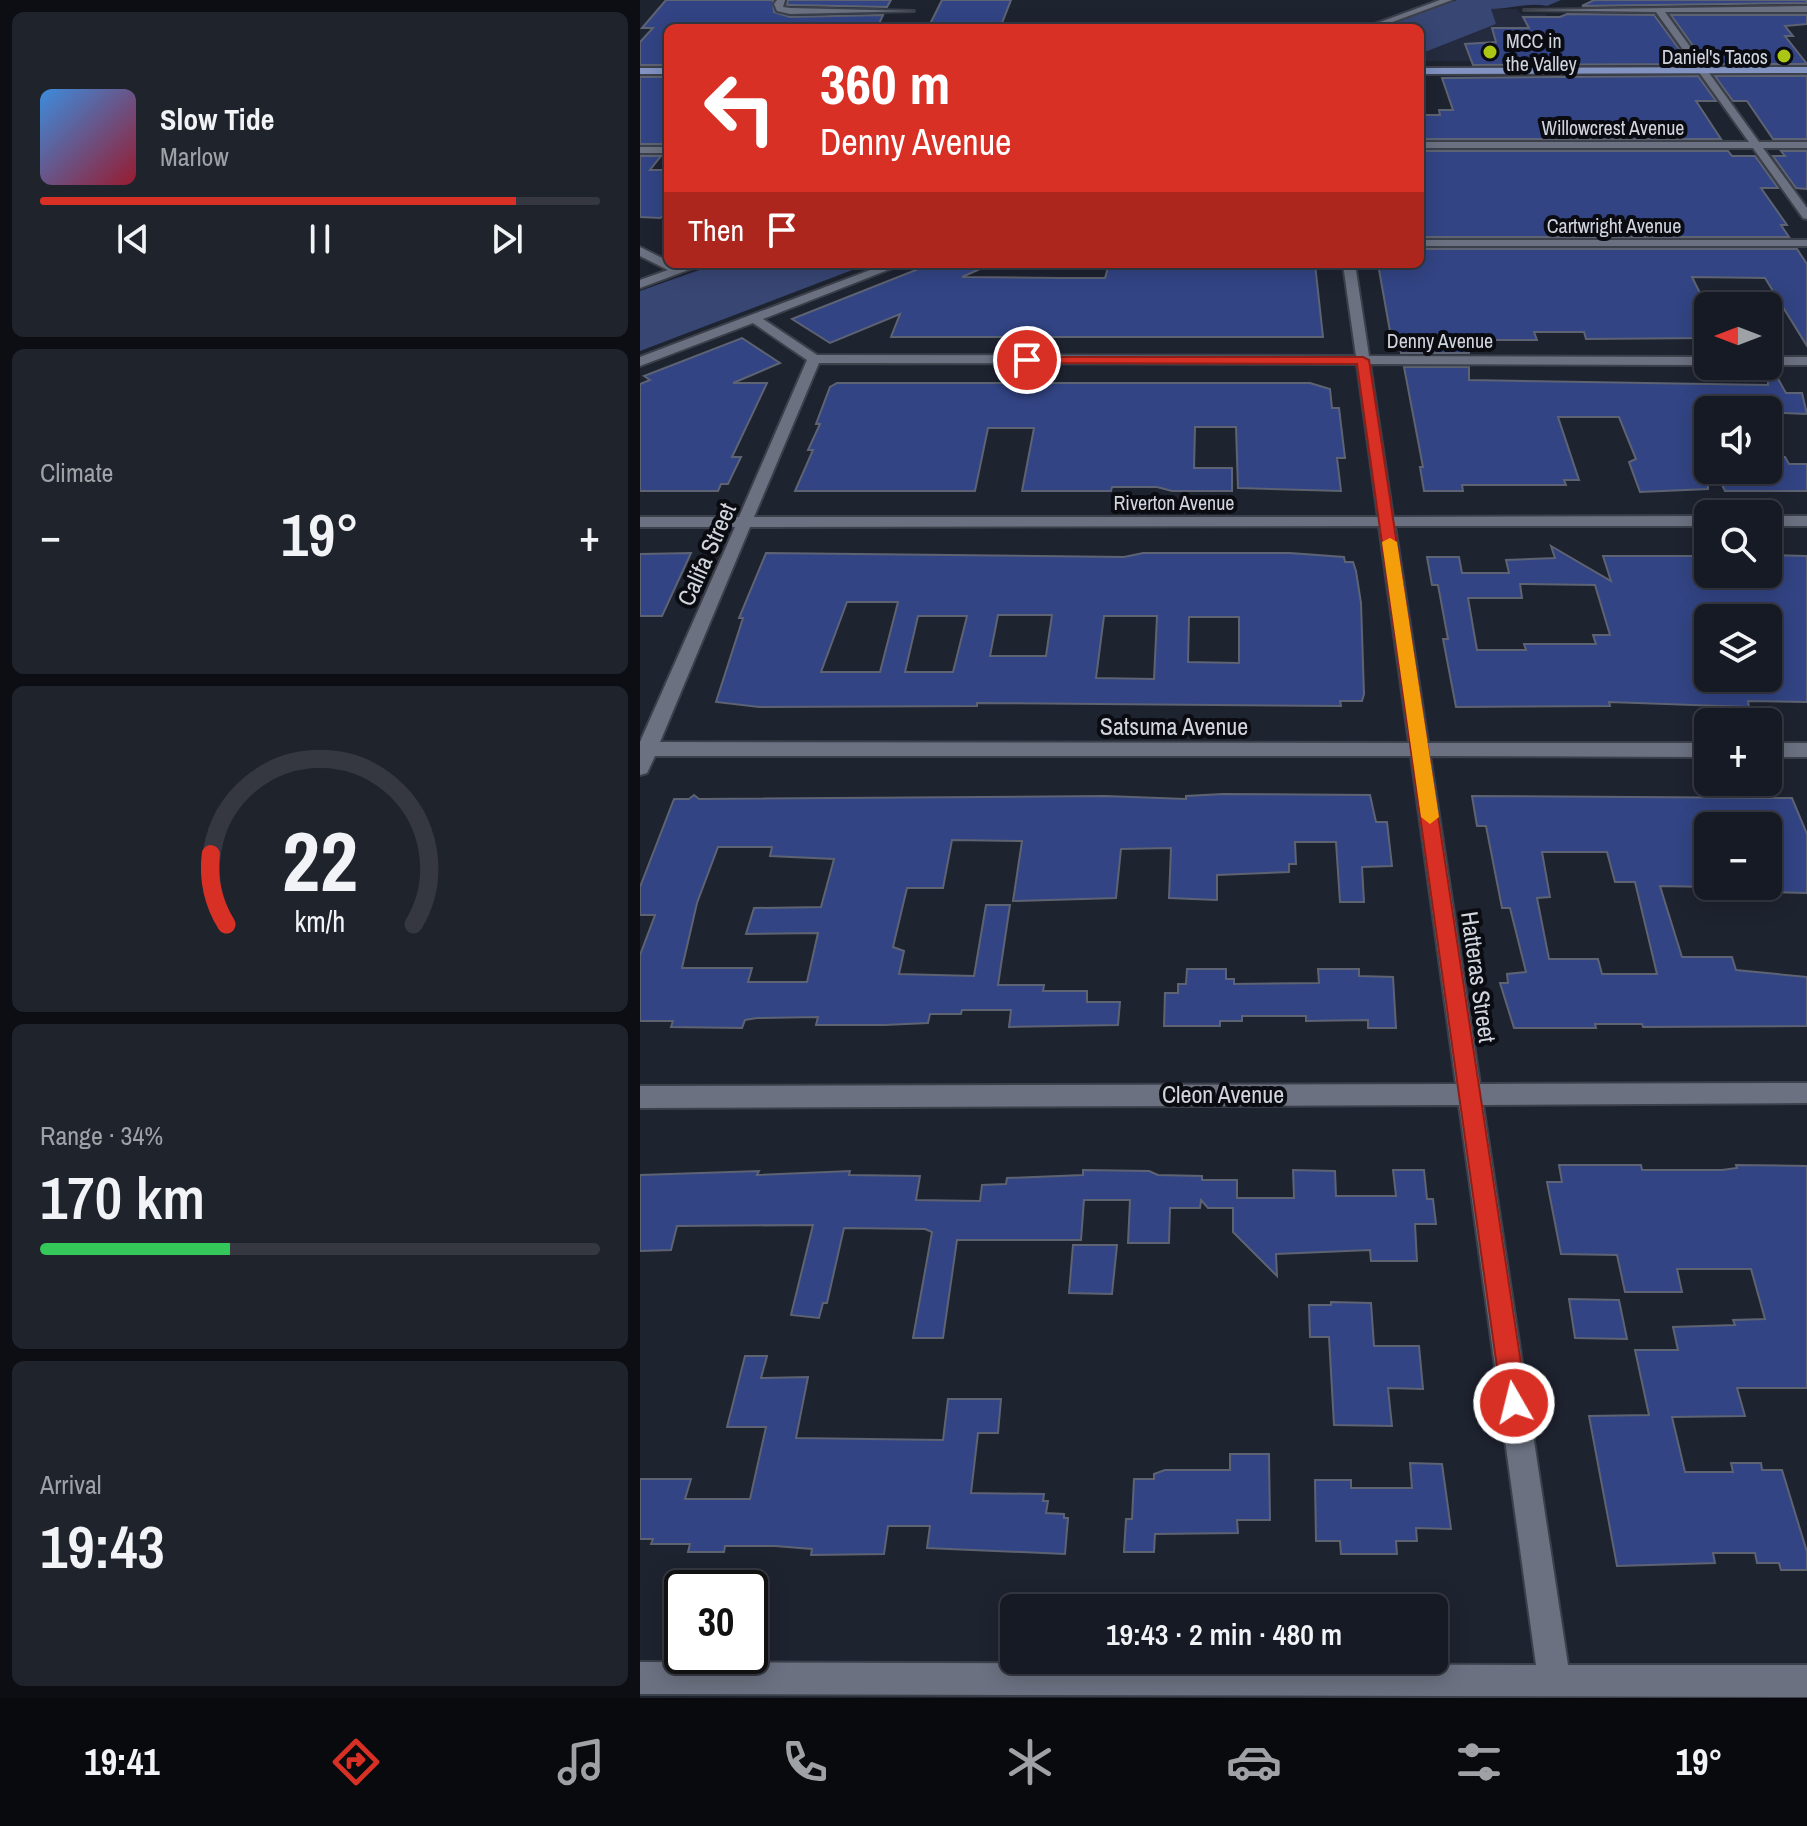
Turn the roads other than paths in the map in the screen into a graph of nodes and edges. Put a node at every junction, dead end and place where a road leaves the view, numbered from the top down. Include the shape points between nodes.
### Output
1 (916, 0) edge
2 (1448, 0) edge
3 (1577, 0) edge
4 (781, 5) edge
5 (1807, 9) edge
6 (1528, 10) dead end
7 (1556, 10) junction
8 (1659, 10) junction
9 (1379, 24) edge
10 (1702, 70) junction
11 (1807, 70) edge
12 (640, 71) edge
13 (664, 71) edge
14 (1424, 71) edge
15 (1424, 145) edge
16 (1756, 145) junction
17 (1807, 145) edge
18 (640, 150) edge
19 (664, 150) edge
20 (1807, 216) edge
21 (1424, 243) edge
22 (1807, 243) edge
23 (640, 251) edge
24 (664, 264) edge
25 (672, 268) edge
26 (687, 268) edge
27 (886, 268) edge
28 (1350, 268) edge
29 (678, 271) junction
30 (640, 284) edge
31 (753, 318) junction
32 (814, 359) junction
33 (1363, 360) junction
34 (1694, 361) edge
35 (1782, 361) edge
36 (1807, 361) edge
37 (640, 362) edge
38 (747, 521) junction
39 (1694, 521) edge
40 (1782, 521) edge
41 (1807, 521) edge
42 (640, 522) edge
43 (1387, 523) junction
44 (644, 749) edge
45 (1694, 750) edge
46 (1782, 750) edge
47 (1807, 750) edge
48 (1420, 751) junction
49 (640, 768) edge
50 (1470, 1093) junction
51 (1807, 1093) edge
52 (640, 1097) edge
53 (640, 1678) edge
54 (1807, 1681) edge
55 (1555, 1690) edge

1 - 4 street via 908,15
2 - 9 street
3 - 7 street
5 - 8 street
6 - 7 street
7 - 8 street
8 - 10 street
10 - 11 main road
10 - 14 main road
10 - 16 street
12 - 13 main road
15 - 16 street, Willowcrest Avenue
16 - 17 street, Willowcrest Avenue
16 - 20 street
18 - 19 street
21 - 22 street, Cartwright Avenue
23 - 24 street
25 - 29 street
26 - 29 street
27 - 31 street
28 - 33 street, Hatteras Street
29 - 30 street
31 - 32 street
31 - 37 street
32 - 33 street, Denny Avenue
32 - 38 street, Califa Street
33 - 34 street, Denny Avenue
33 - 43 street, Hatteras Street
35 - 36 street
38 - 42 street, Riverton Avenue
38 - 43 street, Riverton Avenue
38 - 44 street, Califa Street
39 - 43 street, Riverton Avenue
40 - 41 street
43 - 48 street, Hatteras Street
44 - 48 street, Satsuma Avenue
44 - 49 street, Califa Street
45 - 48 street, Satsuma Avenue
46 - 47 street
48 - 50 street, Hatteras Street
50 - 51 street, Cleon Avenue
50 - 52 street, Cleon Avenue
50 - 55 street, Hatteras Street
53 - 55 street
54 - 55 street

